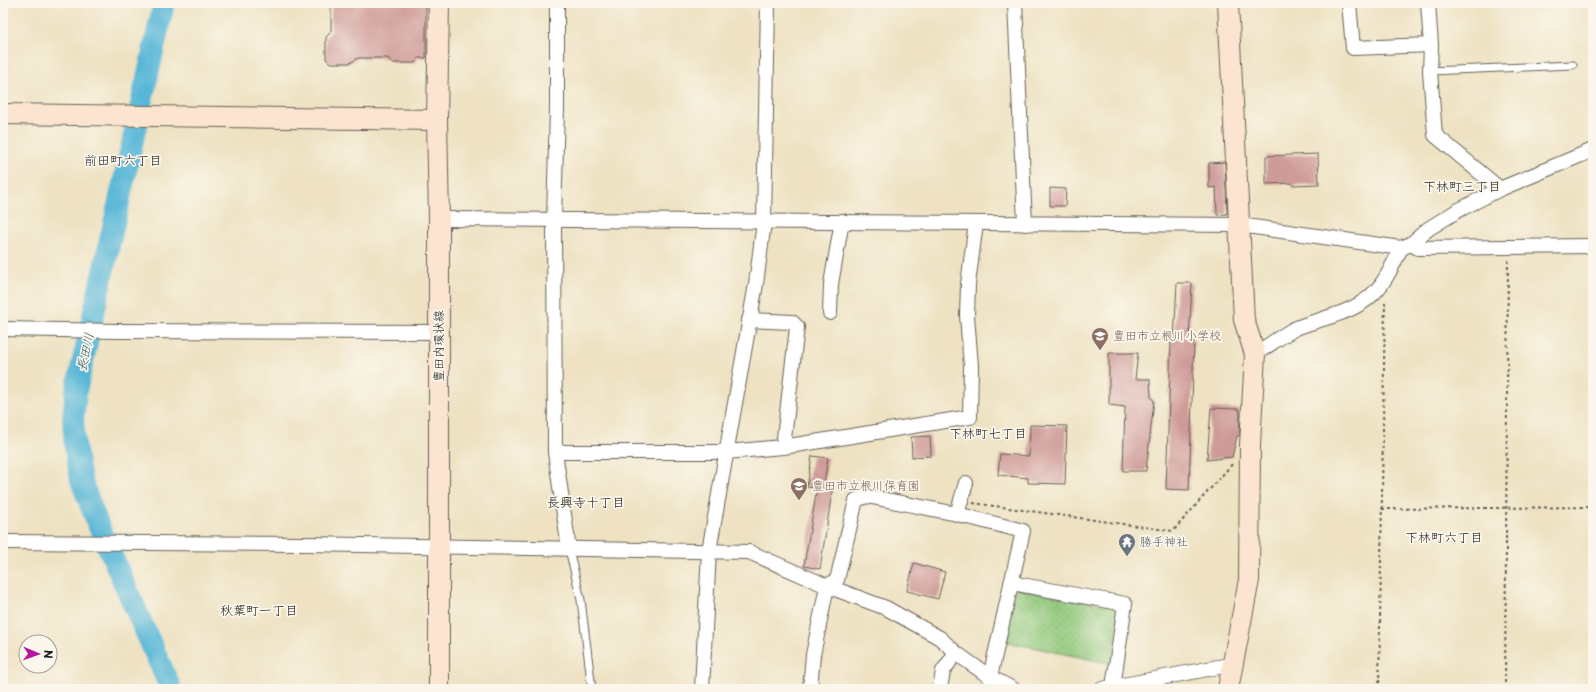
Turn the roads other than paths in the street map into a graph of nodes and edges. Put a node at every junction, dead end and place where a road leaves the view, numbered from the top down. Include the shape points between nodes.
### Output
1 (439, 3) edge
2 (557, 3) edge
3 (768, 3) edge
4 (1015, 3) edge
5 (1228, 3) edge
6 (1349, 3) edge
7 (1428, 3) edge
8 (1430, 45) junction
9 (1573, 65) dead end
10 (1430, 71) junction
11 (3, 114) edge
12 (437, 120) junction
13 (1593, 150) edge
14 (1500, 189) junction
15 (439, 219) junction
16 (554, 220) junction
17 (842, 221) junction
18 (764, 222) junction
19 (976, 224) junction
20 (1025, 224) junction
21 (1240, 225) junction
22 (1406, 246) junction
23 (1593, 246) edge
24 (830, 313) dead end
25 (749, 320) junction
26 (3, 329) edge
27 (439, 332) junction
28 (1255, 354) junction
29 (783, 447) junction
30 (555, 452) junction
31 (726, 452) junction
32 (966, 483) dead end
33 (959, 508) junction
34 (3, 542) edge
35 (439, 547) junction
36 (569, 549) junction
37 (710, 551) junction
38 (1012, 583) junction
39 (827, 586) junction
40 (956, 653) junction
41 (1234, 664) junction
42 (990, 676) junction
43 (1107, 688) edge
44 (439, 689) edge
45 (592, 689) edge
46 (702, 689) edge
47 (810, 689) edge
48 (940, 689) edge
49 (1013, 689) edge
50 (1228, 689) edge

1 - 12 street, 豊田内環状線
2 - 16 street
3 - 18 street
4 - 20 street
5 - 21 street
6 - 8 street via 1353,48
7 - 8 street
8 - 10 street
9 - 10 lane
10 - 14 street via 1434,135
11 - 12 street
12 - 15 street, 豊田内環状線
13 - 14 street
14 - 22 street via 1457,211
15 - 16 street
15 - 27 street, 豊田内環状線
16 - 18 street
16 - 30 street
17 - 18 street
17 - 19 street
17 - 24 street via 831,284
18 - 25 street
19 - 20 street
19 - 29 street via 968,284 967,316 971,366 970,417
20 - 21 street
21 - 22 street
21 - 28 street via 1244,320
22 - 23 street
22 - 28 street via 1375,293 1354,309 1294,329
25 - 29 street via 792,322 797,327
25 - 31 street
26 - 27 street
27 - 35 street, 豊田内環状線
28 - 41 street via 1250,445 1249,580
29 - 31 street
30 - 31 street
30 - 36 street
31 - 37 street
32 - 33 street
33 - 38 street via 1023,531
33 - 39 street via 867,496 856,500 837,580
34 - 35 street
35 - 36 street
35 - 44 street, 豊田内環状線
36 - 37 street
36 - 45 lane via 581,600
37 - 39 street via 749,552
37 - 46 street
38 - 42 street
38 - 43 street via 1125,604
39 - 40 street via 886,608 940,638
39 - 47 street via 813,655
40 - 42 street
40 - 48 street via 944,670
41 - 43 street
41 - 50 street
42 - 49 street

